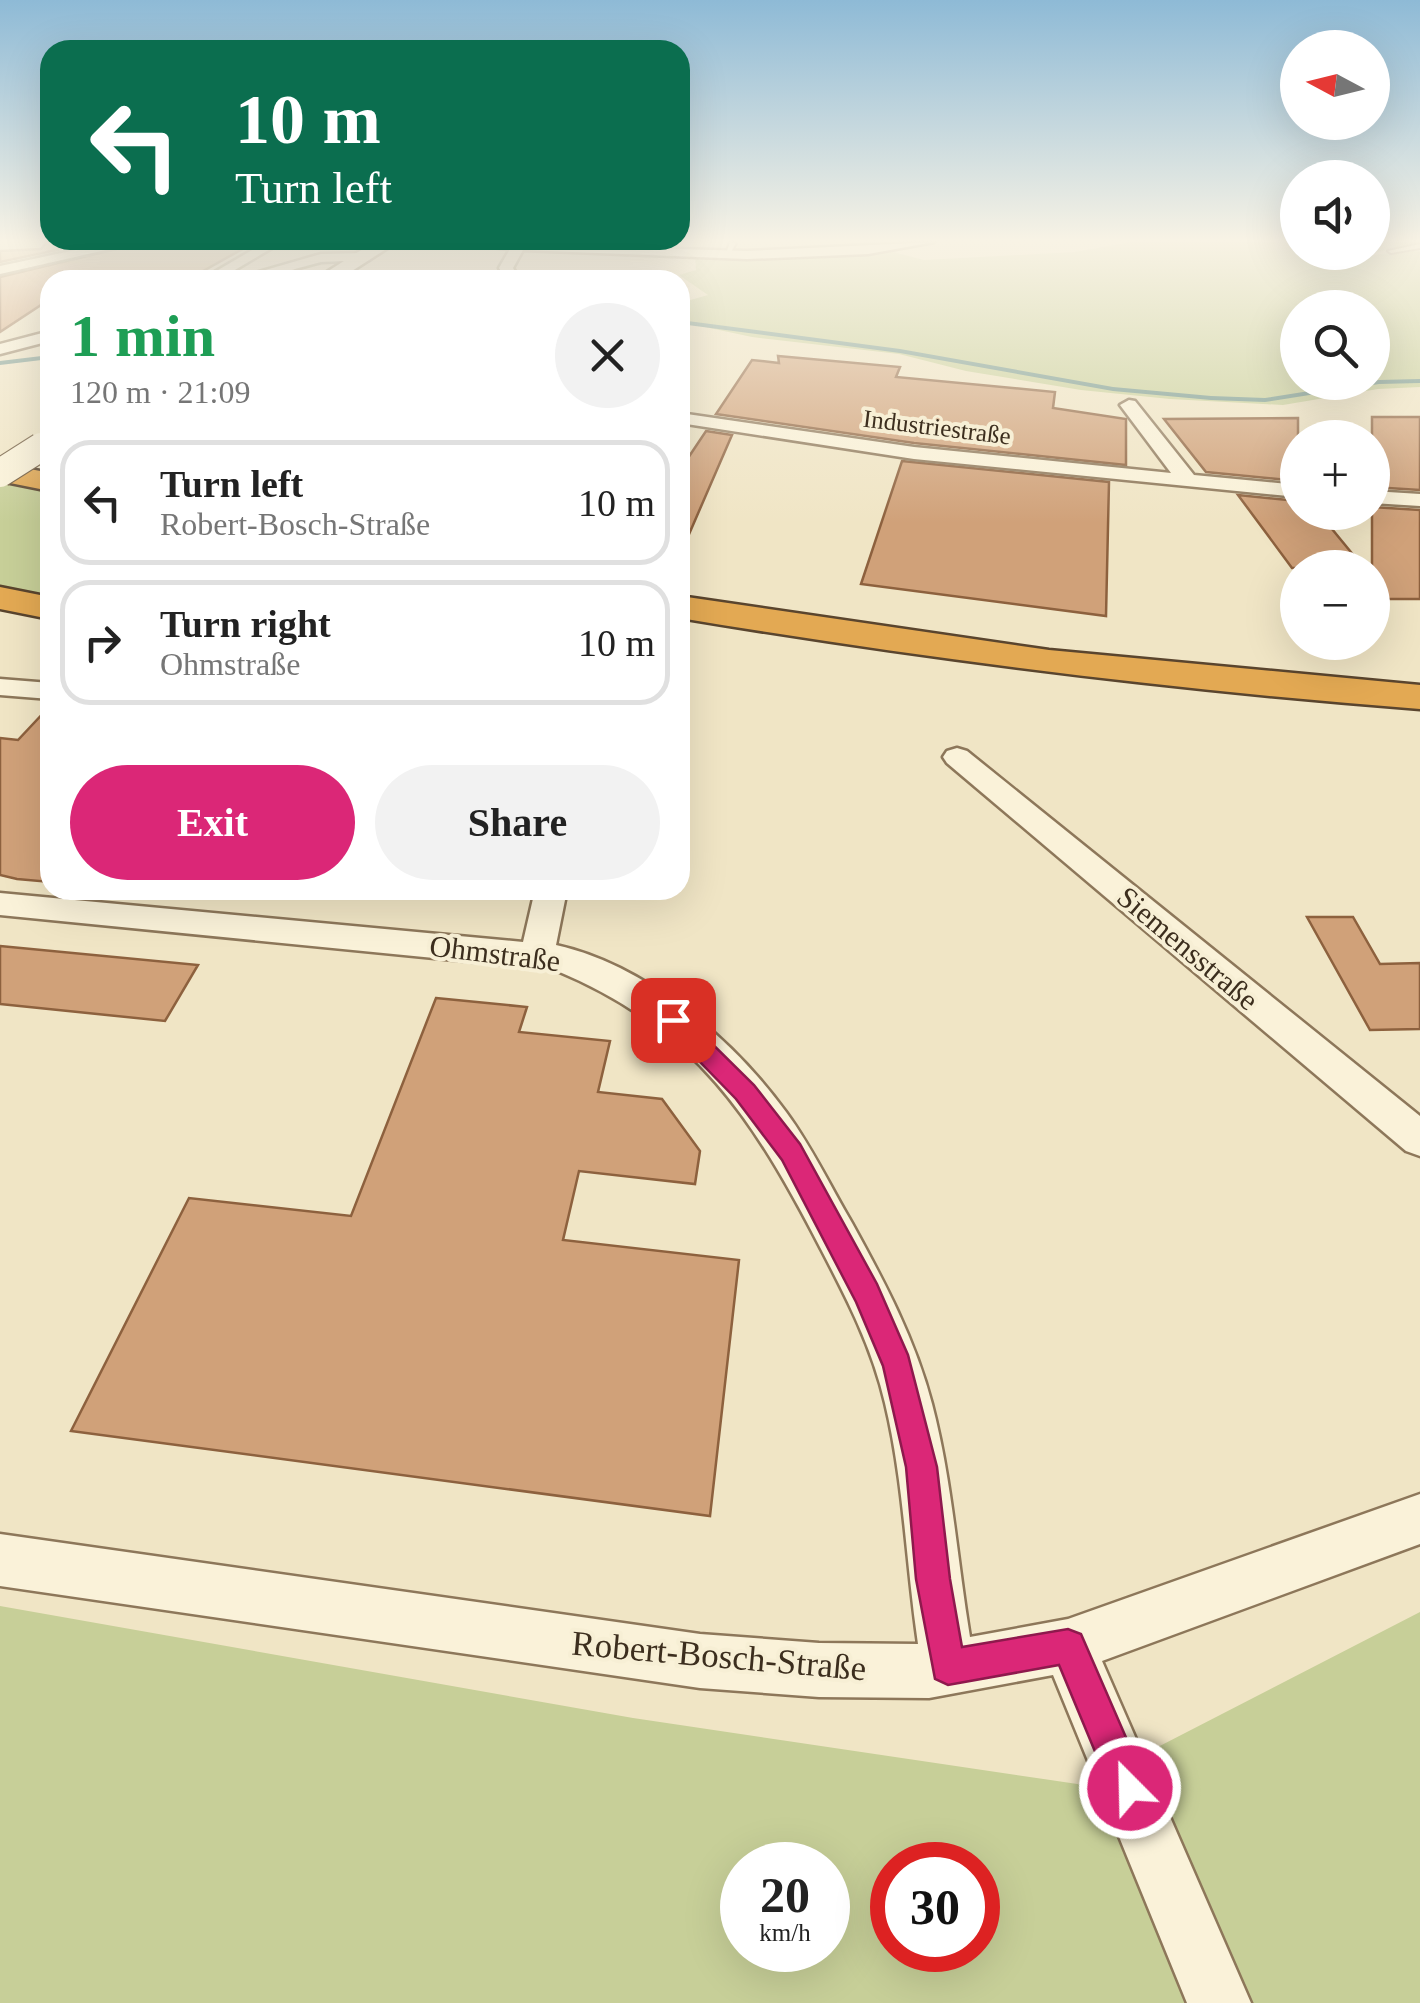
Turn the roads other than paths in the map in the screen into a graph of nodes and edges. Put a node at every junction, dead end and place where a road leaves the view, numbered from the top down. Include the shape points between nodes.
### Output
1 (40, 339) edge
2 (0, 350) edge
3 (1129, 405) dead end
4 (690, 420) edge
5 (40, 449) edge
6 (0, 472) edge
7 (40, 480) edge
8 (1189, 482) junction
9 (1280, 489) edge
10 (1390, 498) edge
11 (1420, 500) edge
12 (0, 598) edge
13 (40, 606) edge
14 (690, 608) edge
15 (0, 687) edge
16 (40, 690) edge
17 (1420, 697) edge
18 (956, 758) dead end
19 (548, 900) edge
20 (0, 904) edge
21 (537, 956) junction
22 (1420, 1138) edge
23 (1420, 1520) edge
24 (0, 1560) edge
25 (1068, 1646) junction
26 (948, 1667) junction
27 (1219, 2003) edge

1 - 2 street
3 - 8 street
4 - 8 street, Industriestraße via 843,444
5 - 6 street, bridge
6 - 7 highway
8 - 9 street, Industriestraße
10 - 11 street
12 - 13 highway
14 - 17 highway via 1064,662
15 - 16 street
18 - 22 street, Siemensstraße
19 - 21 street
20 - 21 street, Ohmstraße
21 - 26 street, Ohmstraße via 593,970 673,1020 745,1092 791,1152 898,1366 922,1467
23 - 25 street, Robert-Bosch-Straße
24 - 26 street, Robert-Bosch-Straße via 700,1661 819,1670
25 - 26 street, Robert-Bosch-Straße
25 - 27 street

